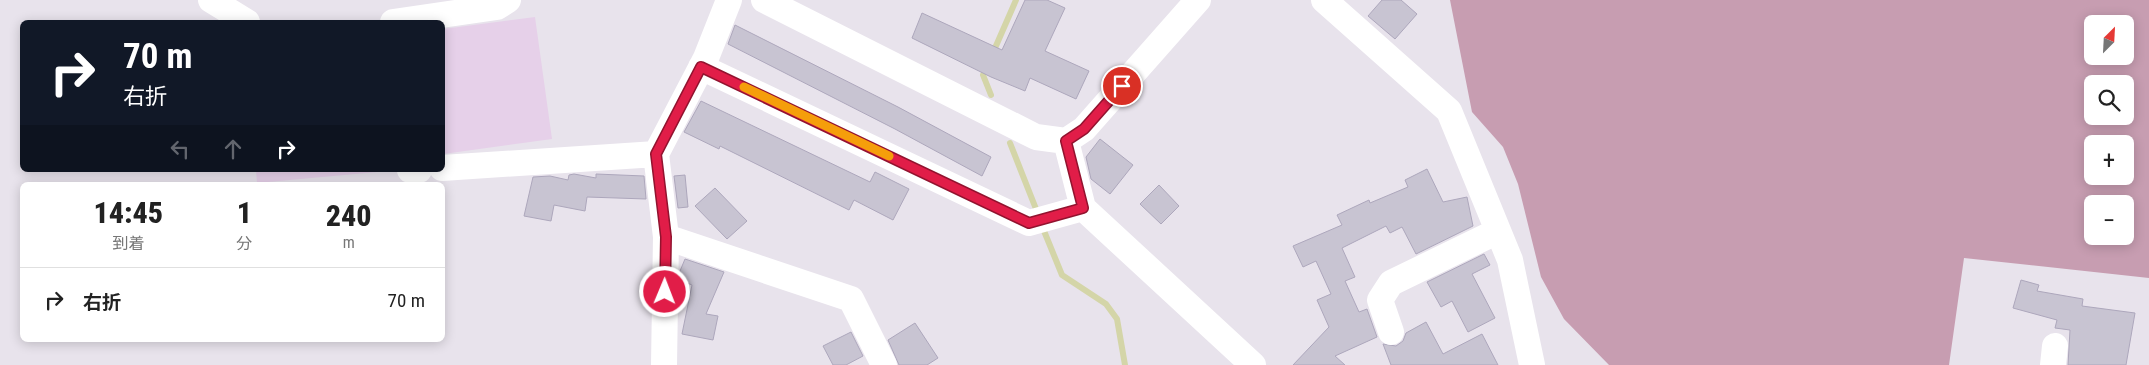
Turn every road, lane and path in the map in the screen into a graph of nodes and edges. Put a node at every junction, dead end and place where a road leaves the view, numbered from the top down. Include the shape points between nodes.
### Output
1 (211, 0) edge
2 (508, 0) edge
3 (729, 0) edge
4 (764, 0) edge
5 (1198, 0) edge
6 (1324, 0) edge
7 (244, 20) edge
8 (407, 20) edge
9 (701, 67) junction
10 (1066, 141) junction
11 (656, 154) junction
12 (445, 168) edge
13 (1083, 208) junction
14 (1498, 231) junction
15 (666, 237) junction
16 (1391, 332) dead end
17 (664, 365) edge
18 (884, 365) edge
19 (1254, 365) edge
20 (1532, 365) edge

1 - 7 street
2 - 8 street via 497,7
3 - 9 street
4 - 10 street via 1036,137
5 - 10 street via 1084,129
6 - 14 street via 1449,111
9 - 11 street
9 - 13 street via 1029,223
10 - 13 street
11 - 12 street
11 - 15 street
13 - 19 street
14 - 16 street via 1391,283 1380,300
14 - 20 street via 1510,260
15 - 17 street
15 - 18 street via 851,299

